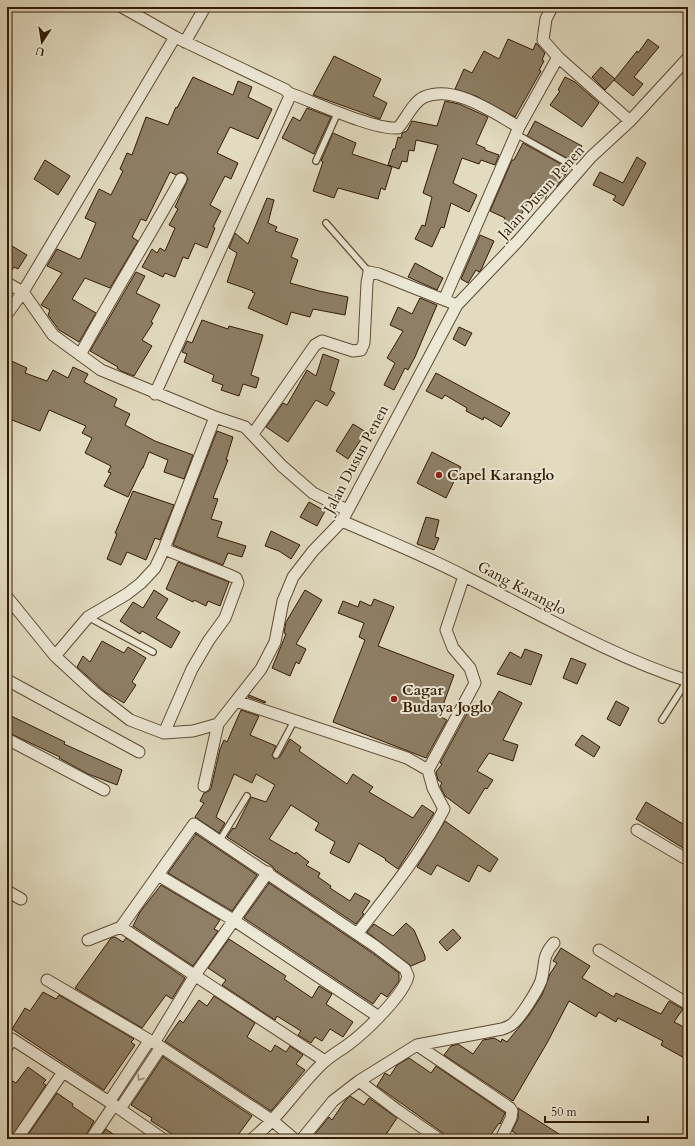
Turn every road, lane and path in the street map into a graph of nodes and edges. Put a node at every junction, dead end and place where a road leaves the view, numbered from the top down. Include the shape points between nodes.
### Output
1 (122, 7) edge
2 (205, 7) edge
3 (552, 7) edge
4 (180, 39) junction
5 (558, 57) junction
6 (688, 58) edge
7 (289, 93) junction
8 (338, 111) junction
9 (630, 121) junction
10 (517, 130) junction
11 (316, 161) dead end
12 (580, 170) junction
13 (181, 179) dead end
14 (326, 223) dead end
15 (373, 273) junction
16 (7, 283) edge
17 (22, 292) junction
18 (444, 300) junction
19 (457, 305) junction
20 (7, 314) edge
21 (80, 355) junction
22 (155, 394) junction
23 (215, 417) junction
24 (253, 434) junction
25 (347, 510) junction
26 (342, 521) junction
27 (164, 549) junction
28 (464, 576) junction
29 (7, 597) edge
30 (88, 618) junction
31 (152, 652) dead end
32 (56, 656) junction
33 (7, 680) edge
34 (688, 680) edge
35 (236, 701) junction
36 (662, 720) dead end
37 (294, 721) junction
38 (218, 724) junction
39 (169, 733) junction
40 (7, 739) edge
41 (139, 752) dead end
42 (276, 755) dead end
43 (428, 770) junction
44 (204, 786) dead end
45 (104, 790) dead end
46 (247, 796) dead end
47 (637, 830) dead end
48 (220, 840) junction
49 (688, 860) edge
50 (268, 872) junction
51 (158, 875) junction
52 (7, 891) edge
53 (21, 899) dead end
54 (235, 921) junction
55 (121, 927) junction
56 (357, 934) junction
57 (88, 940) dead end
58 (554, 943) dead end
59 (599, 950) dead end
60 (195, 975) junction
61 (47, 980) dead end
62 (688, 1004) edge
63 (378, 1017) junction
64 (155, 1044) junction
65 (417, 1045) junction
66 (7, 1047) edge
67 (325, 1061) junction
68 (63, 1072) junction
69 (359, 1081) junction
70 (114, 1105) junction
71 (276, 1123) junction
72 (16, 1139) edge
73 (91, 1139) edge
74 (163, 1139) edge
75 (252, 1139) edge
76 (297, 1139) edge
77 (439, 1139) edge
78 (501, 1139) edge

1 - 4 street
2 - 4 street
3 - 5 street via 546,19 543,40
4 - 7 street
4 - 17 street
5 - 9 street
5 - 10 street
6 - 9 street, Jalan Dusun Penen
7 - 8 street
7 - 22 street via 290,99
8 - 10 street via 373,125 398,128 415,105 424,98 440,95 463,97
8 - 11 lane
9 - 12 street, Jalan Dusun Penen
10 - 12 lane
10 - 18 street
12 - 19 street, Jalan Dusun Penen
13 - 21 street
14 - 15 lane
15 - 18 street
15 - 24 street via 367,283 364,343 361,350 354,351 322,341 315,345
16 - 17 street
17 - 20 street
17 - 21 street via 53,335
18 - 19 street
19 - 25 street, Jalan Dusun Penen
21 - 22 street via 101,370
22 - 23 street
23 - 24 street via 245,427
23 - 27 street
24 - 25 street via 282,466 313,493
25 - 26 street, Jalan Dusun Penen
26 - 28 street, Gang Karanglo
26 - 35 street, Jalan Dusun Penen via 313,551 293,577 284,601 275,642 261,669
27 - 30 street via 154,568 141,583
27 - 39 street via 236,578 238,583 225,618 192,669
28 - 34 street, Gang Karanglo via 568,630 670,675
28 - 43 street via 446,630 453,648 470,668 475,683
29 - 32 street
30 - 31 lane
30 - 32 street
32 - 39 street via 94,692 130,720
33 - 41 street
34 - 36 lane
35 - 37 street
35 - 38 street, Jalan Dusun Penen
37 - 42 lane
37 - 43 street via 407,758
38 - 39 street
38 - 44 street
40 - 45 street
43 - 56 street via 432,788 444,809 392,888
46 - 48 lane
47 - 49 street
48 - 50 street
48 - 51 street via 194,824
50 - 54 street
50 - 56 street
51 - 54 street
51 - 55 street
52 - 53 street
54 - 60 street
54 - 63 street
55 - 57 street
55 - 60 street
56 - 63 street via 405,969 408,976 404,988
58 - 65 street via 547,951 537,989 512,1025
59 - 62 street
60 - 64 street
60 - 67 street
61 - 64 street
63 - 67 street via 350,1043
64 - 70 street
64 - 71 street
65 - 69 street
65 - 78 street via 510,1108 511,1118
66 - 68 street via 12,1039
67 - 71 street
68 - 70 street
68 - 72 street
69 - 76 street via 333,1101
69 - 77 street
70 - 73 street
70 - 74 street
71 - 75 street
71 - 76 street

